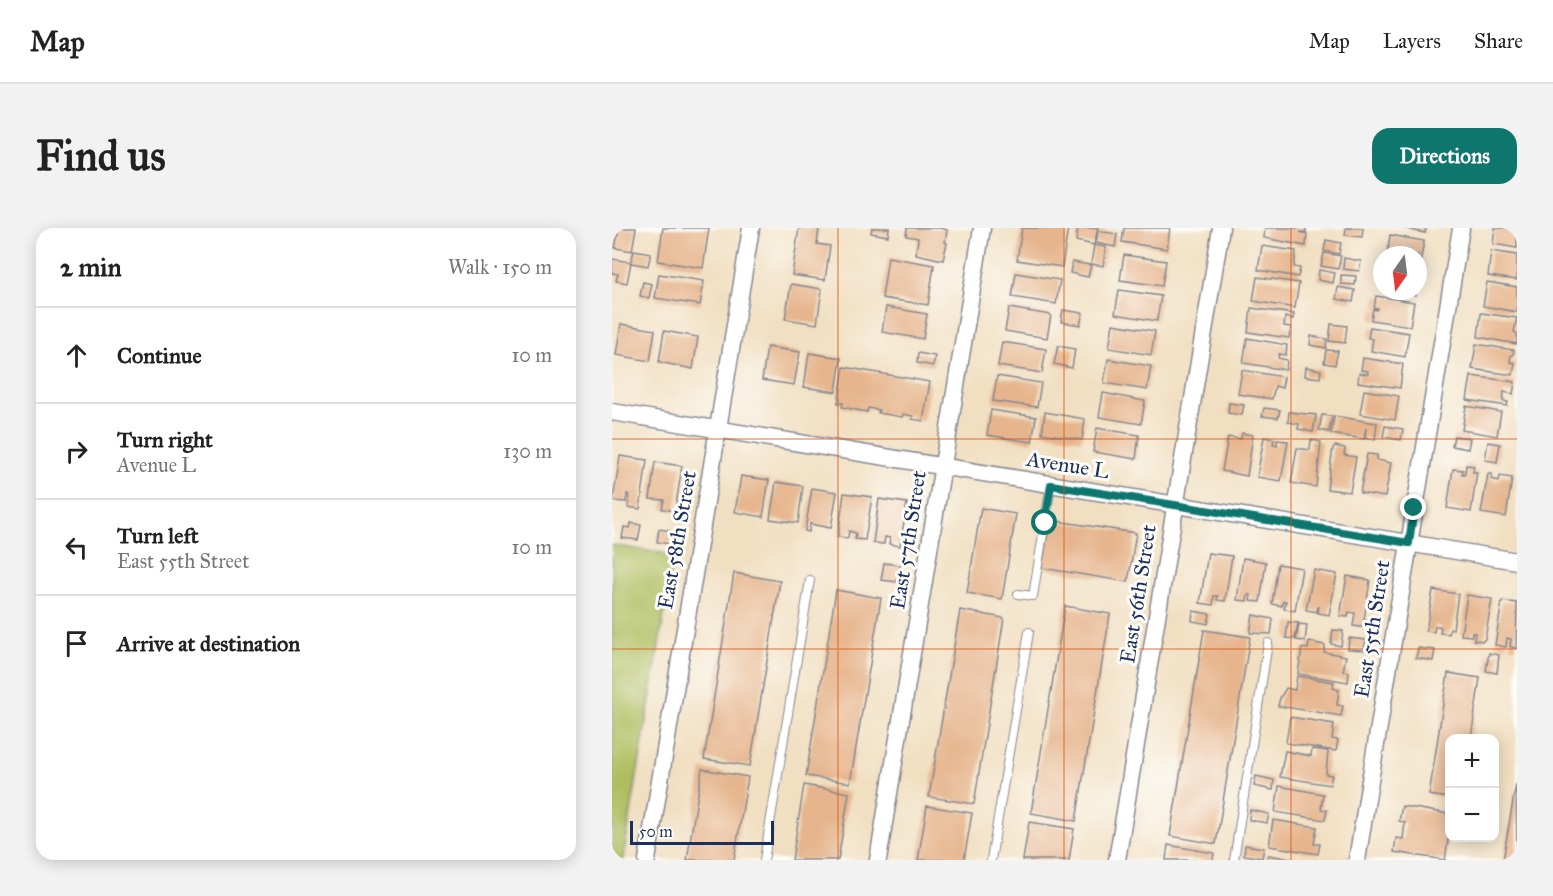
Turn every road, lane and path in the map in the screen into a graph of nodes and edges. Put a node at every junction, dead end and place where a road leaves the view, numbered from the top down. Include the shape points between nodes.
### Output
1 (751, 228) edge
2 (982, 228) edge
3 (1221, 228) edge
4 (1461, 228) edge
5 (612, 412) edge
6 (718, 431) junction
7 (943, 467) junction
8 (1051, 485) junction
9 (1176, 505) junction
10 (1409, 543) junction
11 (1517, 561) edge
12 (810, 580) dead end
13 (1018, 594) dead end
14 (1029, 632) dead end
15 (1268, 644) dead end
16 (647, 860) edge
17 (764, 860) edge
18 (878, 860) edge
19 (991, 860) edge
20 (1117, 860) edge
21 (1234, 860) edge
22 (1357, 860) edge

1 - 6 street, East 58th Street
2 - 7 street, East 57th Street
3 - 9 street, East 56th Street
4 - 10 street, East 55th Street
5 - 6 street, Avenue L
6 - 7 street, Avenue L
6 - 16 street, East 58th Street
7 - 8 street, Avenue L
7 - 18 street, East 57th Street
8 - 9 street, Avenue L
8 - 13 lane via 1033,596
9 - 10 street, Avenue L
9 - 20 street, East 56th Street
10 - 11 street, Avenue L
10 - 22 street, East 55th Street
12 - 17 lane
14 - 19 lane
15 - 21 lane

